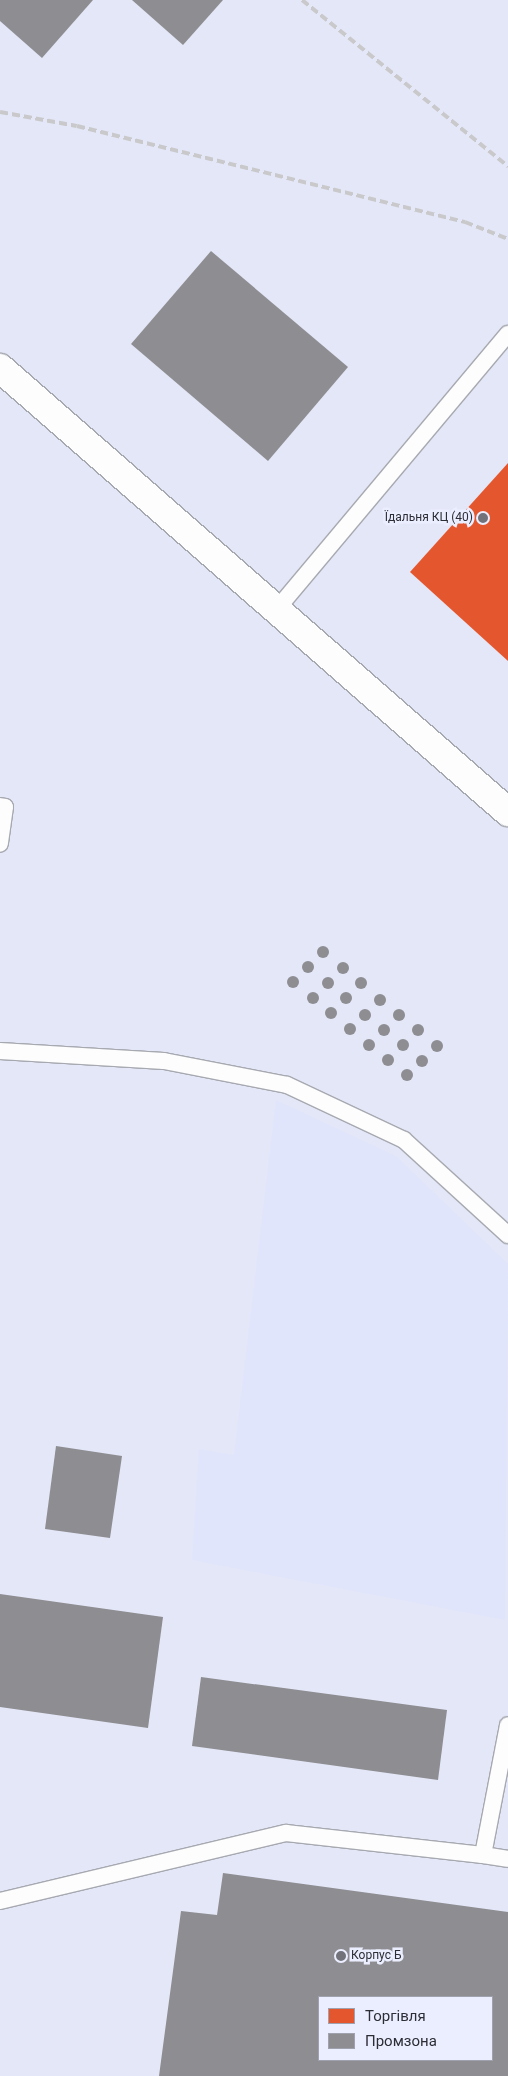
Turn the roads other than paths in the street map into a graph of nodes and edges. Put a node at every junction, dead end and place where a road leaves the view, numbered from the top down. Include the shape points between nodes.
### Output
1 (508, 334) edge
2 (0, 368) edge
3 (277, 609) junction
4 (0, 806) edge
5 (508, 812) edge
6 (0, 844) edge
7 (0, 1051) edge
8 (508, 1235) edge
9 (508, 1725) edge
10 (483, 1855) junction
11 (508, 1859) edge
12 (0, 1901) edge

1 - 3 lane
2 - 3 street
3 - 5 street
4 - 6 lane via 6,807
7 - 8 lane via 164,1062 288,1085 404,1140
9 - 10 lane
10 - 11 lane
10 - 12 lane via 286,1833

